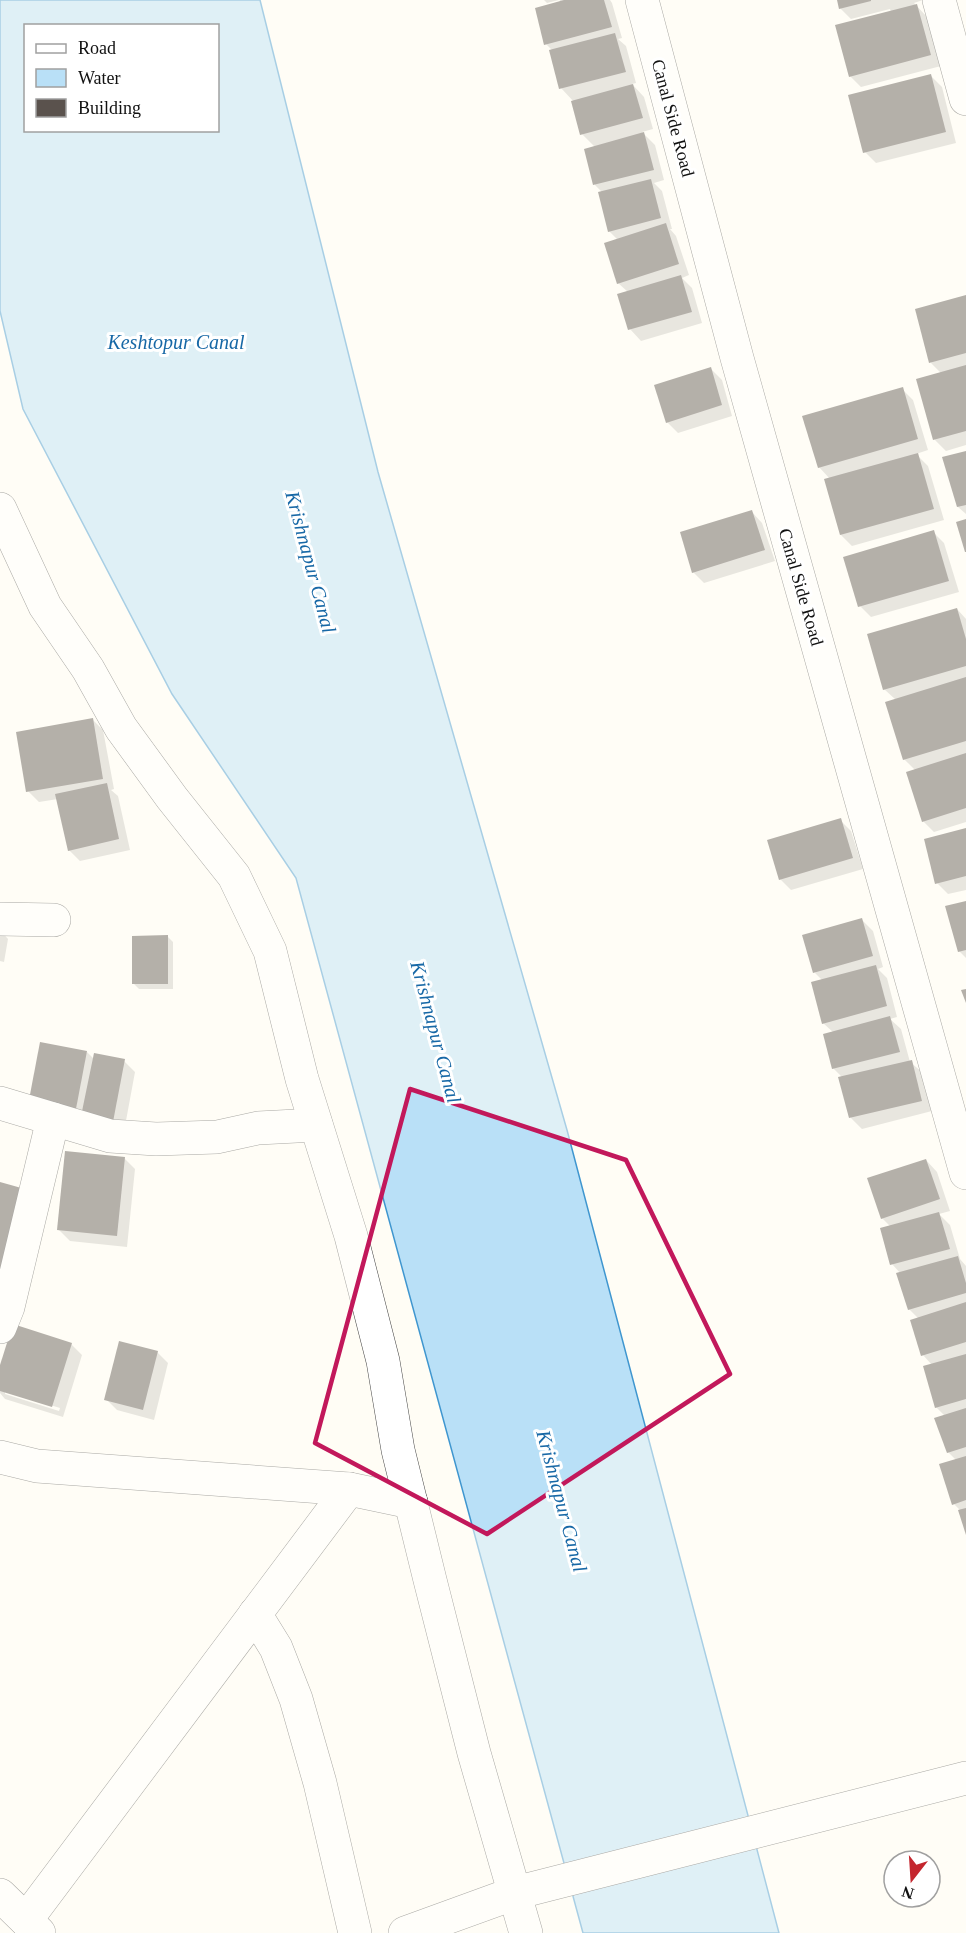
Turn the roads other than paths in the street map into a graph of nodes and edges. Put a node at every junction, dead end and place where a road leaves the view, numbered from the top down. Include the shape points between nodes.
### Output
1 (642, 0) edge
2 (939, 0) edge
3 (966, 99) edge
4 (0, 509) edge
5 (0, 919) edge
6 (54, 920) dead end
7 (0, 1103) edge
8 (53, 1119) junction
9 (316, 1125) junction
10 (966, 1173) edge
11 (0, 1328) edge
12 (0, 1457) edge
13 (349, 1489) junction
14 (411, 1502) junction
15 (255, 1614) junction
16 (963, 1779) edge
17 (515, 1893) junction
18 (0, 1895) edge
19 (33, 1927) edge
20 (355, 1933) edge
21 (405, 1933) edge
22 (526, 1933) edge

1 - 10 street, Canal Side Road via 740,369
2 - 3 street
4 - 9 street via 45,606 88,669 121,728 234,876 270,951
5 - 6 street
7 - 8 street
8 - 9 street via 110,1136 156,1139 217,1137 258,1128
8 - 11 street
9 - 14 street via 351,1236 380,1350
12 - 13 street via 37,1466
13 - 14 street
13 - 15 street
14 - 17 street via 474,1753
15 - 19 street
15 - 20 street via 276,1648 296,1699
16 - 17 street
17 - 21 street
17 - 22 street
18 - 19 street

